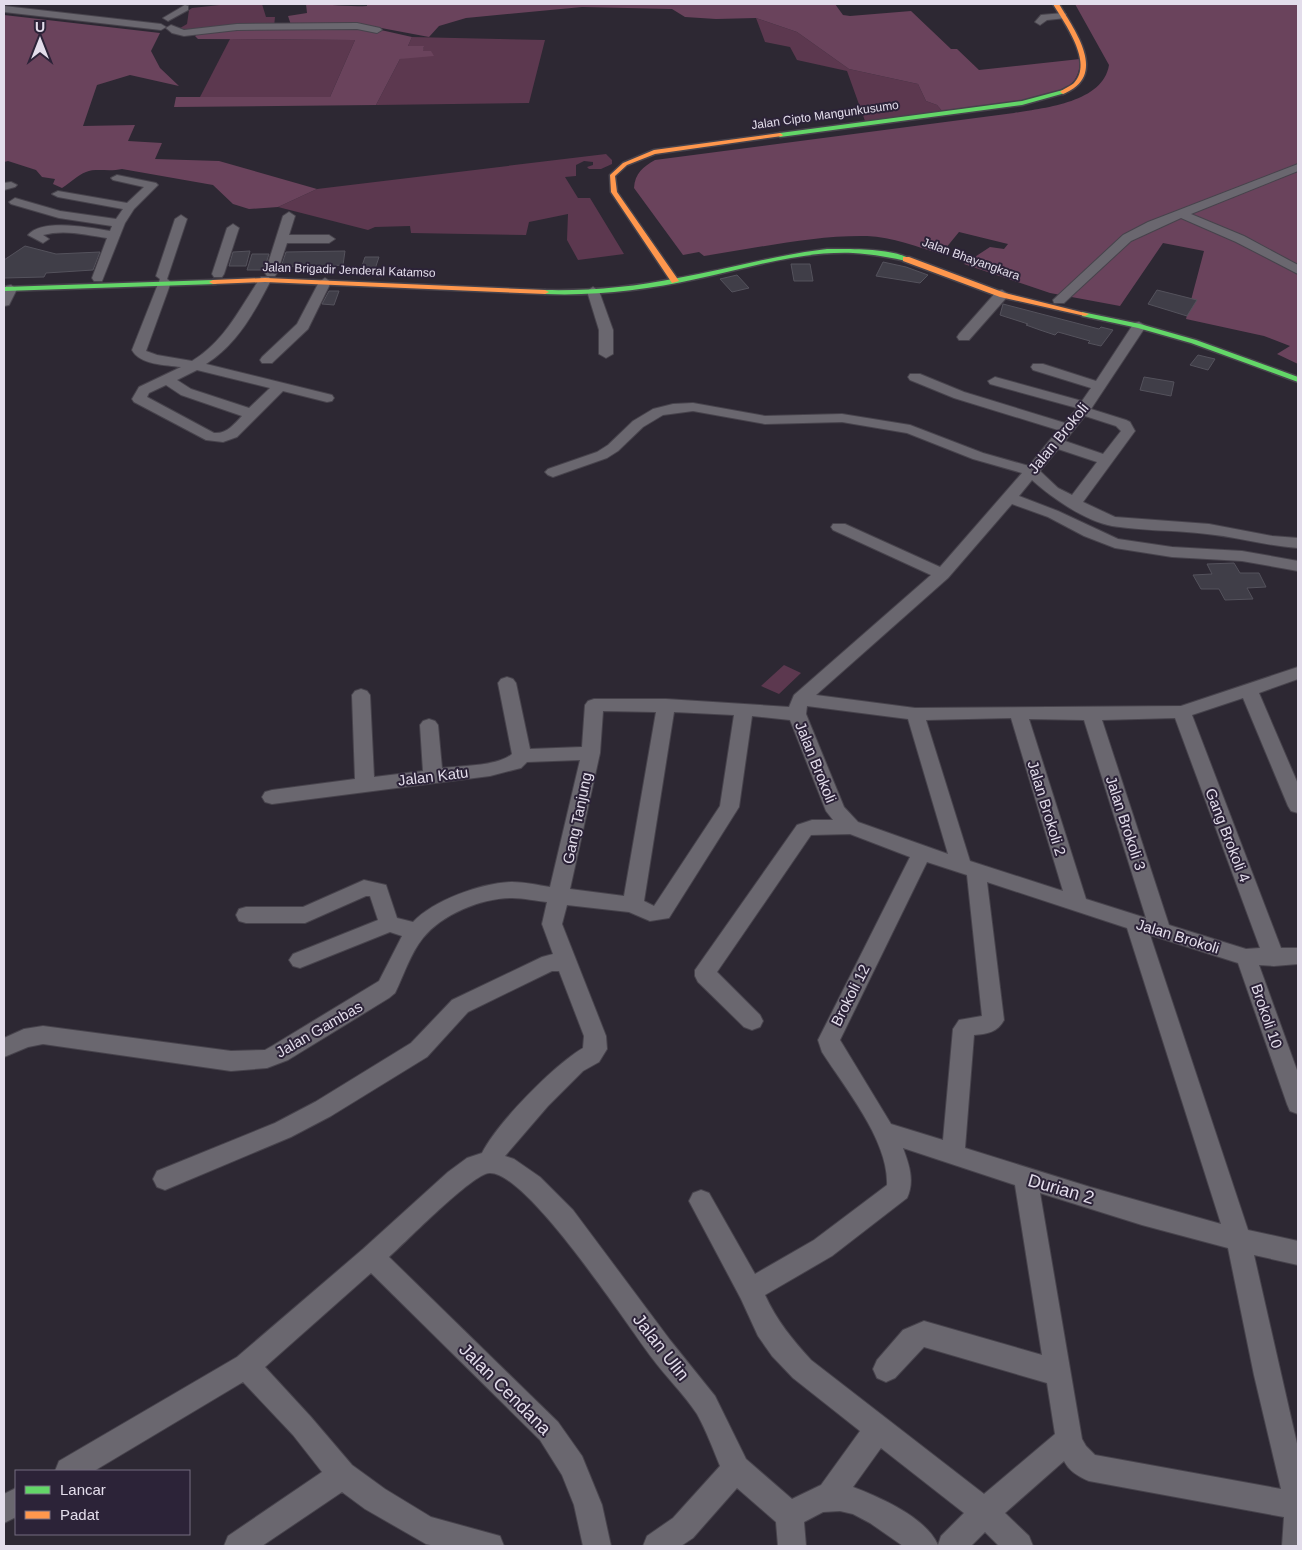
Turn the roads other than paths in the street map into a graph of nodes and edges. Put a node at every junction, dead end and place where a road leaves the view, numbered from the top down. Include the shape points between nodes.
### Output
1 (1056, 4) edge
2 (1066, 4) edge
3 (187, 5) edge
4 (9, 8) edge
5 (1063, 16) junction
6 (1040, 22) dead end
7 (166, 23) junction
8 (377, 30) dead end
9 (1094, 53) dead end
10 (1090, 84) dead end
11 (908, 121) junction
12 (1298, 167) edge
13 (626, 177) dead end
14 (117, 178) dead end
15 (627, 191) dead end
16 (58, 194) dead end
17 (9, 202) edge
18 (130, 207) junction
19 (1182, 214) junction
20 (289, 216) dead end
21 (181, 219) dead end
22 (647, 220) dead end
23 (233, 228) dead end
24 (117, 229) junction
25 (43, 239) dead end
26 (282, 239) junction
27 (329, 239) dead end
28 (1298, 270) edge
29 (689, 273) junction
30 (218, 274) junction
31 (268, 276) junction
32 (672, 277) junction
33 (98, 278) junction
34 (164, 279) junction
35 (374, 281) junction
36 (325, 282) junction
37 (6, 287) edge
38 (593, 291) junction
39 (1002, 294) junction
40 (1059, 300) junction
41 (4, 302) edge
42 (1139, 326) junction
43 (964, 337) dead end
44 (606, 354) dead end
45 (268, 360) dead end
46 (194, 365) junction
47 (1038, 367) dead end
48 (1298, 370) edge
49 (239, 377) junction
50 (915, 377) dead end
51 (167, 379) junction
52 (1298, 380) edge
53 (995, 381) dead end
54 (1100, 386) junction
55 (279, 387) junction
56 (327, 398) dead end
57 (212, 401) junction
58 (1084, 409) junction
59 (252, 414) junction
60 (1067, 428) junction
61 (1055, 443) junction
62 (1107, 460) junction
63 (553, 472) dead end
64 (1019, 486) junction
65 (1074, 503) junction
66 (839, 527) dead end
67 (1298, 544) edge
68 (1298, 566) edge
69 (942, 574) junction
70 (1298, 673) edge
71 (507, 683) dead end
72 (1249, 691) junction
73 (361, 695) dead end
74 (666, 705) junction
75 (798, 706) junction
76 (744, 709) junction
77 (1018, 712) junction
78 (1182, 712) junction
79 (915, 714) junction
80 (1091, 714) junction
81 (429, 725) dead end
82 (591, 753) junction
83 (522, 756) junction
84 (433, 776) junction
85 (365, 785) junction
86 (272, 797) dead end
87 (1298, 806) edge
88 (851, 827) junction
89 (922, 853) junction
90 (969, 867) junction
91 (1077, 904) junction
92 (633, 905) junction
93 (556, 914) junction
94 (246, 915) dead end
95 (389, 924) junction
96 (1136, 924) junction
97 (416, 932) junction
98 (1161, 932) junction
99 (1298, 956) edge
100 (1246, 957) junction
101 (1274, 958) junction
102 (300, 960) dead end
103 (565, 962) junction
104 (752, 1021) dead end
105 (4, 1048) edge
106 (1298, 1104) edge
107 (885, 1132) junction
108 (953, 1154) junction
109 (490, 1162) junction
110 (165, 1179) dead end
111 (1026, 1179) junction
112 (701, 1201) dead end
113 (1239, 1241) junction
114 (1298, 1253) edge
115 (372, 1257) junction
116 (750, 1290) junction
117 (246, 1366) junction
118 (886, 1370) dead end
119 (1058, 1373) junction
120 (878, 1429) junction
121 (1069, 1439) junction
122 (736, 1469) junction
123 (71, 1470) edge
124 (342, 1475) junction
125 (829, 1497) junction
126 (15, 1503) edge
127 (1298, 1504) edge
128 (4, 1509) edge
129 (985, 1512) junction
130 (1298, 1513) edge
131 (790, 1516) junction
132 (238, 1546) edge
133 (490, 1546) edge
134 (597, 1546) edge
135 (657, 1546) edge
136 (792, 1546) edge
137 (924, 1546) edge
138 (951, 1546) edge
139 (1020, 1546) edge
140 (1296, 1546) edge

1 - 5 main road, Jalan Cipto Mangunkusumo
2 - 9 main road
3 - 7 street
3 - 7 street via 183,22
4 - 7 street via 114,22
5 - 6 street via 1044,17
5 - 11 main road, Jalan Cipto Mangunkusumo via 1076,37 1087,70 1083,80 1073,88 1062,94 1022,103
7 - 8 street via 175,31 186,33 285,22
10 - 11 main road, Jalan Cipto Mangunkusumo via 1073,97 1054,103
11 - 13 main road, Jalan Cipto Mangunkusumo via 669,156 643,163
11 - 32 main road, Jalan Cipto Mangunkusumo via 654,152 624,164 612,176 614,192
12 - 19 street
14 - 18 street via 152,185
15 - 22 main road
16 - 18 street
17 - 24 street
18 - 24 street
19 - 28 street
19 - 40 street via 1127,238
20 - 26 street
21 - 34 street
23 - 30 street
24 - 25 street via 52,229 40,230 34,235
24 - 33 street
26 - 27 street
26 - 31 street
29 - 32 main road, Jalan Brigadir Jenderal Katamso
29 - 39 main road, Jalan Bhayangkara via 807,254 872,250 908,259
29 - 40 main road, Jalan Bhayangkara via 798,248 861,243 902,249 986,281
30 - 31 main road, Jalan Brigadir Jenderal Katamso
30 - 34 main road, Jalan Brigadir Jenderal Katamso
31 - 34 main road, Jalan Brigadir Jenderal Katamso
31 - 35 main road, Jalan Brigadir Jenderal Katamso
31 - 36 main road, Jalan Brigadir Jenderal Katamso
31 - 46 street via 225,341
32 - 35 main road, Jalan Brigadir Jenderal Katamso via 572,285
32 - 38 main road, Jalan Brigadir Jenderal Katamso
33 - 34 main road, Jalan Brigadir Jenderal Katamso
33 - 37 main road, Jalan Brigadir Jenderal Katamso
34 - 37 main road, Jalan Brigadir Jenderal Katamso
34 - 46 street via 139,350 154,359
35 - 36 main road, Jalan Brigadir Jenderal Katamso
35 - 38 main road, Jalan Brigadir Jenderal Katamso via 516,292
36 - 45 street via 303,326
37 - 41 street
38 - 44 street via 606,330
39 - 42 main road, Jalan Bhayangkara
39 - 43 street
40 - 48 main road, Jalan Bhayangkara via 1184,330
42 - 52 main road, Jalan Bhayangkara via 1211,347
42 - 54 street, Jalan Brokoli
46 - 49 street
46 - 51 street
47 - 54 street
49 - 55 street
49 - 57 street
50 - 60 street via 959,395
51 - 57 street via 186,392
51 - 59 street via 144,390 139,399 211,437 223,438 232,434
53 - 58 street
54 - 58 street, Jalan Brokoli
55 - 56 street
55 - 59 street
57 - 59 street
58 - 60 street, Jalan Brokoli
58 - 62 street via 1128,428
60 - 61 street, Jalan Brokoli
61 - 62 street
61 - 64 street, Jalan Brokoli
62 - 65 street
63 - 64 street via 602,456 638,424 658,412 680,407 704,408 765,420 830,417 894,425 978,456
64 - 65 street via 1053,491
64 - 68 street via 1053,514 1115,544 1172,552 1242,556
64 - 69 street, Jalan Brokoli
65 - 67 street via 1120,523 1209,529
66 - 69 street
69 - 75 street, Jalan Brokoli
70 - 72 street
71 - 83 street
72 - 78 street
72 - 87 street
73 - 85 street
74 - 76 street
74 - 82 street, Gang Tanjung via 594,705
74 - 92 street
75 - 76 street
75 - 79 street
75 - 88 street, Jalan Brokoli via 836,811
76 - 92 street, Jalan Gambas via 732,798 725,814 662,912 649,914
77 - 79 street
77 - 80 street
77 - 91 street, Jalan Brokoli 2
78 - 80 street
78 - 101 street, Gang Brokoli 4
79 - 90 street
80 - 98 street, Jalan Brokoli 3
81 - 84 street
82 - 83 street, Jalan Katu
82 - 93 street, Gang Tanjung
83 - 84 street, Jalan Katu via 509,765
84 - 85 street, Jalan Katu
85 - 86 street, Jalan Katu
88 - 89 street, Jalan Brokoli
88 - 104 street via 804,830 706,970 706,976
89 - 90 street, Jalan Brokoli
89 - 107 street, Brokoli 12 via 829,1040
90 - 91 street, Jalan Brokoli
90 - 108 street via 993,1020 986,1025 970,1025 964,1029
91 - 96 street, Jalan Brokoli
92 - 93 street, Jalan Gambas
93 - 97 street, Jalan Gambas via 513,890 484,895 450,908 431,918
93 - 103 street
94 - 95 street via 305,915 370,888 379,891
95 - 97 street
95 - 102 street
96 - 98 street, Jalan Brokoli
96 - 113 street
97 - 105 street, Jalan Gambas via 387,987 267,1059 231,1061 42,1035 24,1038
98 - 100 street, Jalan Brokoli
99 - 101 street, Jalan Brokoli
100 - 101 street, Jalan Brokoli
100 - 106 street, Brokoli 10
103 - 109 street via 595,1036 596,1048 575,1064 498,1144
103 - 110 street via 550,963 460,1006 415,1053 311,1116
107 - 108 street, Durian 2
107 - 116 street via 900,1176 900,1190 823,1248
108 - 111 street, Durian 2
109 - 115 street via 475,1166 456,1180
109 - 122 street, Jalan Ulin via 506,1167 532,1185 564,1218 706,1405
111 - 113 street, Durian 2
111 - 119 street
112 - 116 street
113 - 114 street, Durian 2
113 - 127 street
115 - 117 street
115 - 134 street, Jalan Cendana via 549,1431 572,1466 588,1505
116 - 120 street via 781,1347 802,1369
117 - 123 street
117 - 124 street
118 - 119 street via 912,1339 924,1334
119 - 121 street
120 - 125 street
120 - 129 street
121 - 127 street via 1076,1456 1089,1467
121 - 129 street
122 - 131 street
122 - 135 street via 683,1528
124 - 132 street
124 - 133 street via 426,1530
125 - 131 street
125 - 137 street via 867,1506
126 - 128 street
129 - 138 street
129 - 139 street
130 - 140 street
131 - 136 street

